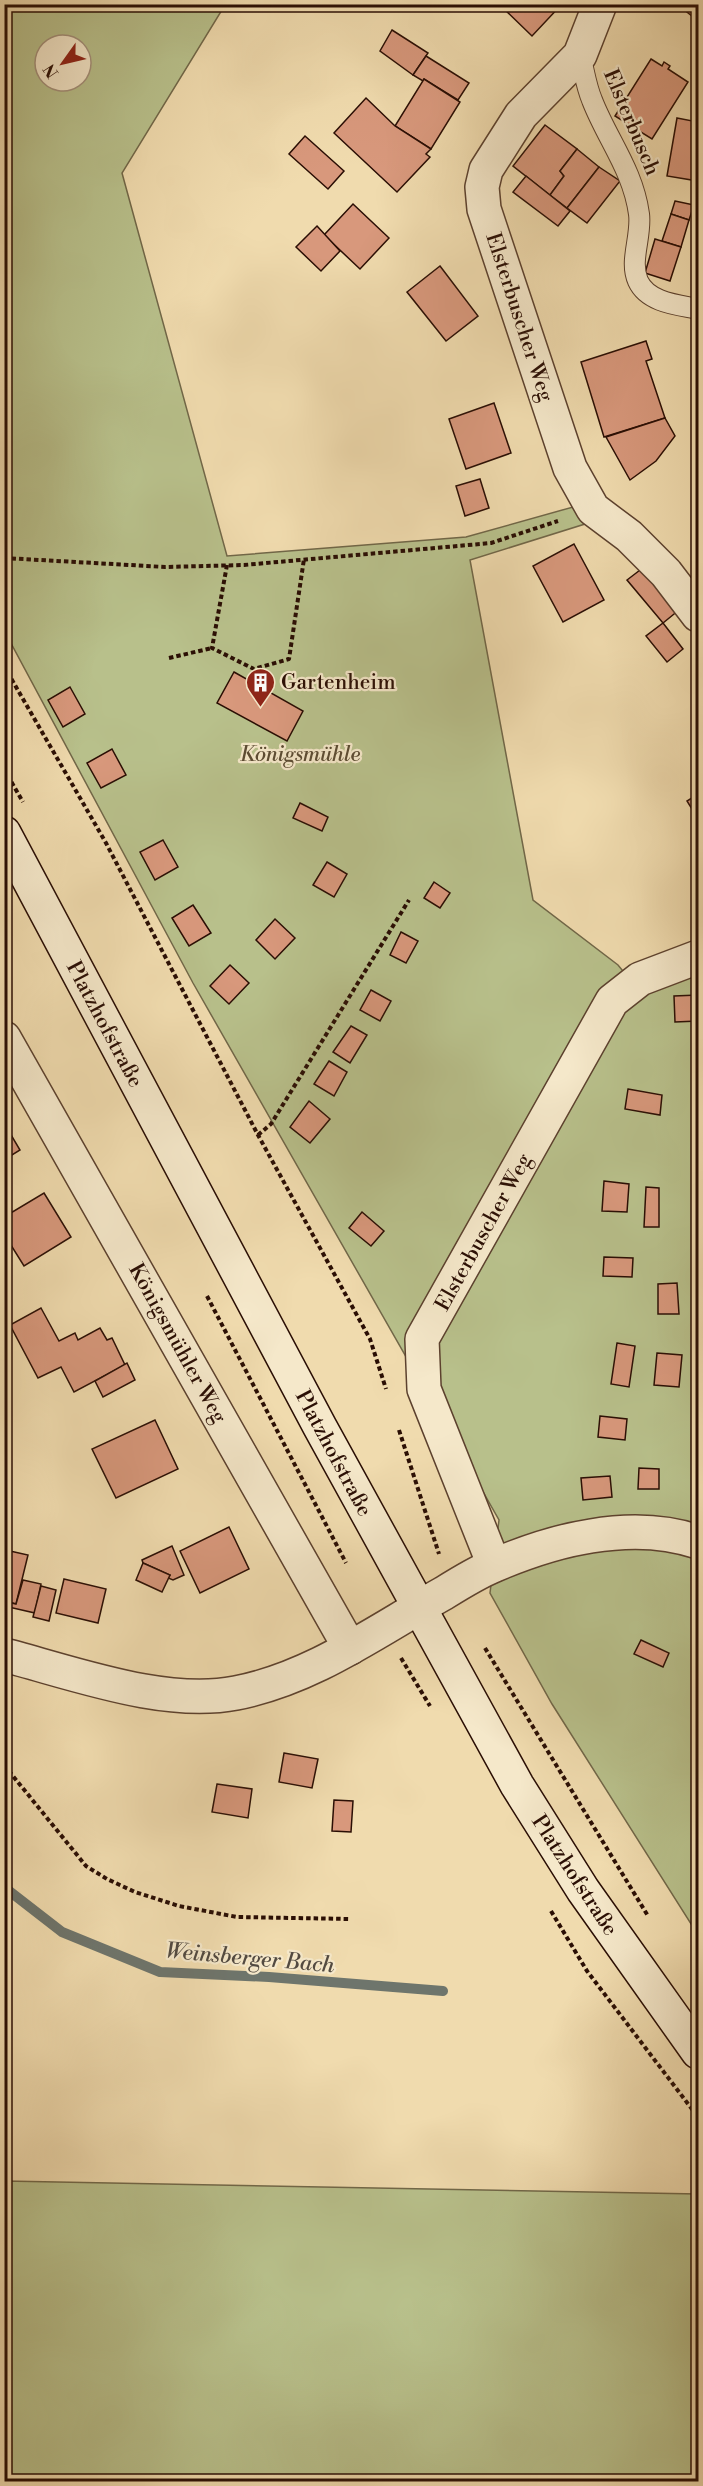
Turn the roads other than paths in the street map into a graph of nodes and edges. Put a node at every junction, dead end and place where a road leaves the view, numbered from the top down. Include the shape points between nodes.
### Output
1 (600, 4) edge
2 (580, 55) junction
3 (699, 309) edge
4 (699, 615) edge
5 (4, 833) edge
6 (699, 957) edge
7 (9, 1054) edge
8 (699, 1542) edge
9 (494, 1565) junction
10 (419, 1607) junction
11 (350, 1648) junction
12 (4, 1655) edge
13 (699, 2052) edge

1 - 2 street, Elsterbuscher Weg
2 - 3 lane, Elsterbusch via 592,99 635,191 639,237 634,266 639,283 651,296
2 - 4 street, Elsterbuscher Weg via 521,115 486,170 484,209 570,468 593,509 629,536 666,573
5 - 10 street, Platzhofstraße
6 - 9 street, Elsterbuscher Weg via 640,979 612,1001 423,1339 424,1389
7 - 11 street, Königsmühler Weg
8 - 9 street via 666,1533 619,1531 565,1540
9 - 10 street
10 - 11 street
10 - 13 street, Platzhofstraße via 517,1785 583,1890
11 - 12 street via 267,1686 233,1694 197,1696 166,1695

